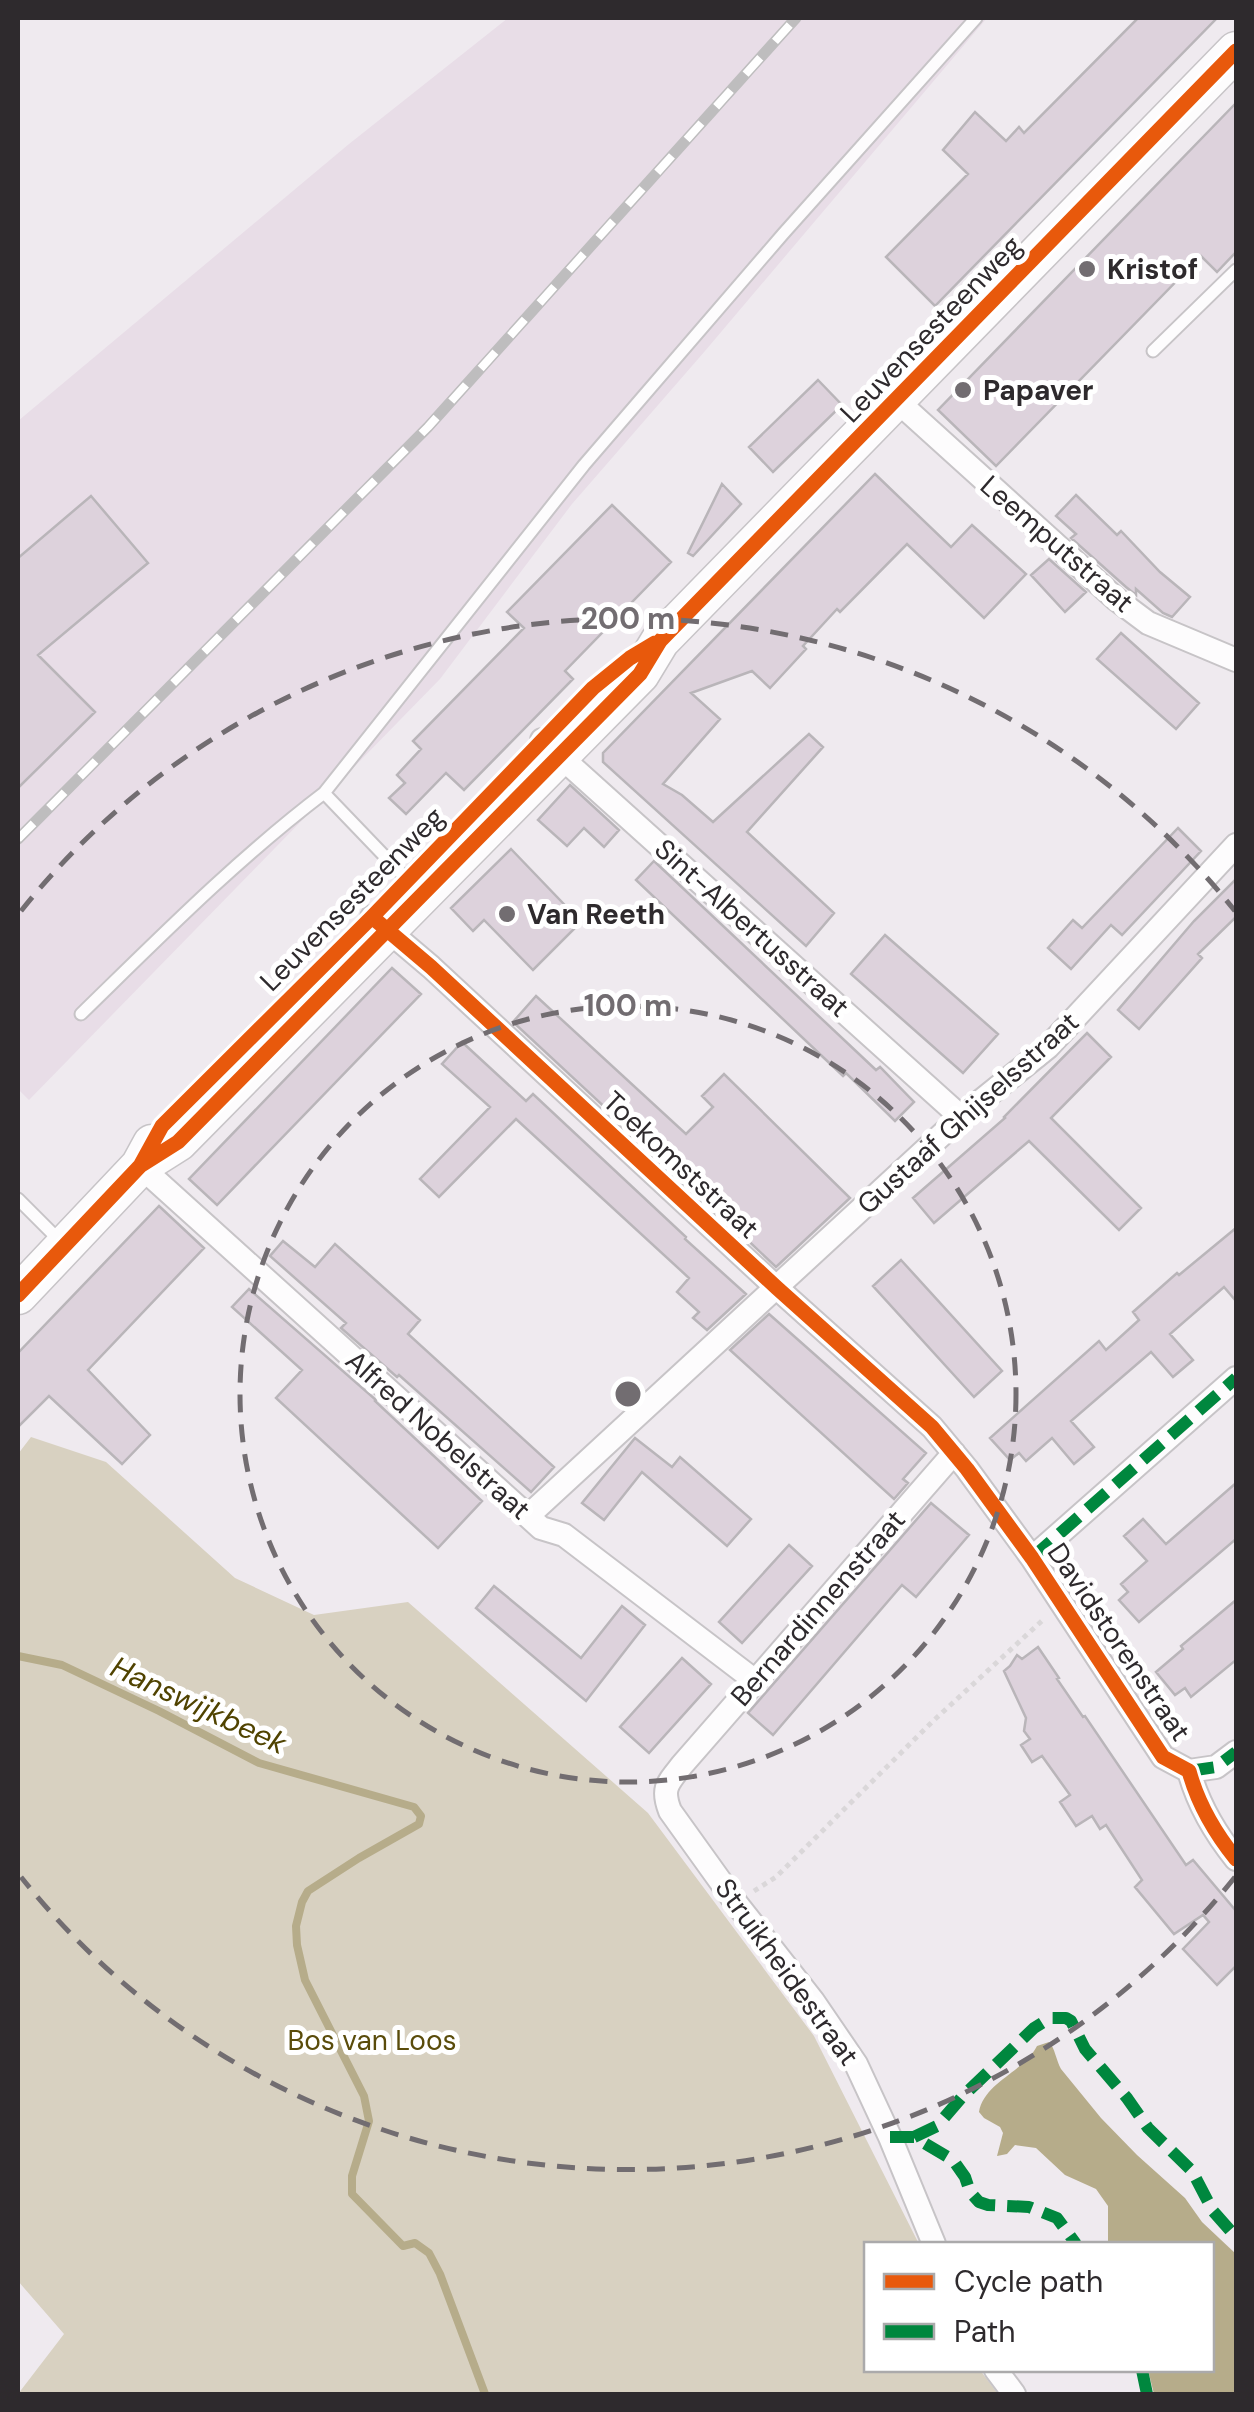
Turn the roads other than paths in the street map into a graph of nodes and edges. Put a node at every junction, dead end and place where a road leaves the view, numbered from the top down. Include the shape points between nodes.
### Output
1 (976, 18) edge
2 (1236, 51) edge
3 (1236, 270) edge
4 (1153, 351) dead end
5 (896, 400) junction
6 (1236, 660) edge
7 (551, 747) junction
8 (324, 793) junction
9 (1236, 846) edge
10 (415, 887) junction
11 (379, 923) junction
12 (82, 1014) dead end
13 (961, 1117) junction
14 (140, 1166) junction
15 (18, 1200) edge
16 (64, 1245) junction
17 (777, 1288) junction
18 (18, 1294) edge
19 (1236, 1378) edge
20 (954, 1453) junction
21 (528, 1516) junction
22 (1032, 1558) junction
23 (754, 1680) junction
24 (1236, 1752) edge
25 (682, 1764) joint
26 (1189, 1772) junction
27 (1236, 1859) edge
28 (933, 2242) edge
29 (998, 2372) edge
30 (1014, 2394) edge

1 - 8 lane via 584,465
2 - 5 main road, Leuvensesteenweg
3 - 4 lane
5 - 6 street, Leemputstraat via 1148,624
5 - 7 main road, Leuvensesteenweg via 660,641 593,688
7 - 10 main road, Leuvensesteenweg
7 - 13 street, Sint-Albertusstraat
8 - 10 lane
8 - 12 lane via 223,875
9 - 13 street, Gustaaf Ghijselsstraat via 1048,1047
10 - 11 main road, Leuvensesteenweg
11 - 14 main road, Leuvensesteenweg via 178,1142
11 - 17 street, Toekomststraat
13 - 17 street, Gustaaf Ghijselsstraat
14 - 16 main road, Leuvensesteenweg
14 - 21 street, Alfred Nobelstraat
15 - 16 lane
16 - 18 main road, Leuvensesteenweg
17 - 20 street, Toekomststraat
17 - 21 street, Gustaaf Ghijselsstraat
19 - 22 street
20 - 22 street, Davidstorenstraat
20 - 23 street, Bernardinnenstraat
21 - 23 street, Alfred Nobelstraat via 564,1535
22 - 26 street, Davidstorenstraat via 1163,1758
23 - 25 street, Bernardinnenstraat
24 - 26 street via 1216,1768
25 - 28 street, Struikheidestraat via 665,1788 670,1811 856,2064
26 - 27 street, Davidstorenstraat via 1216,1833
29 - 30 street

